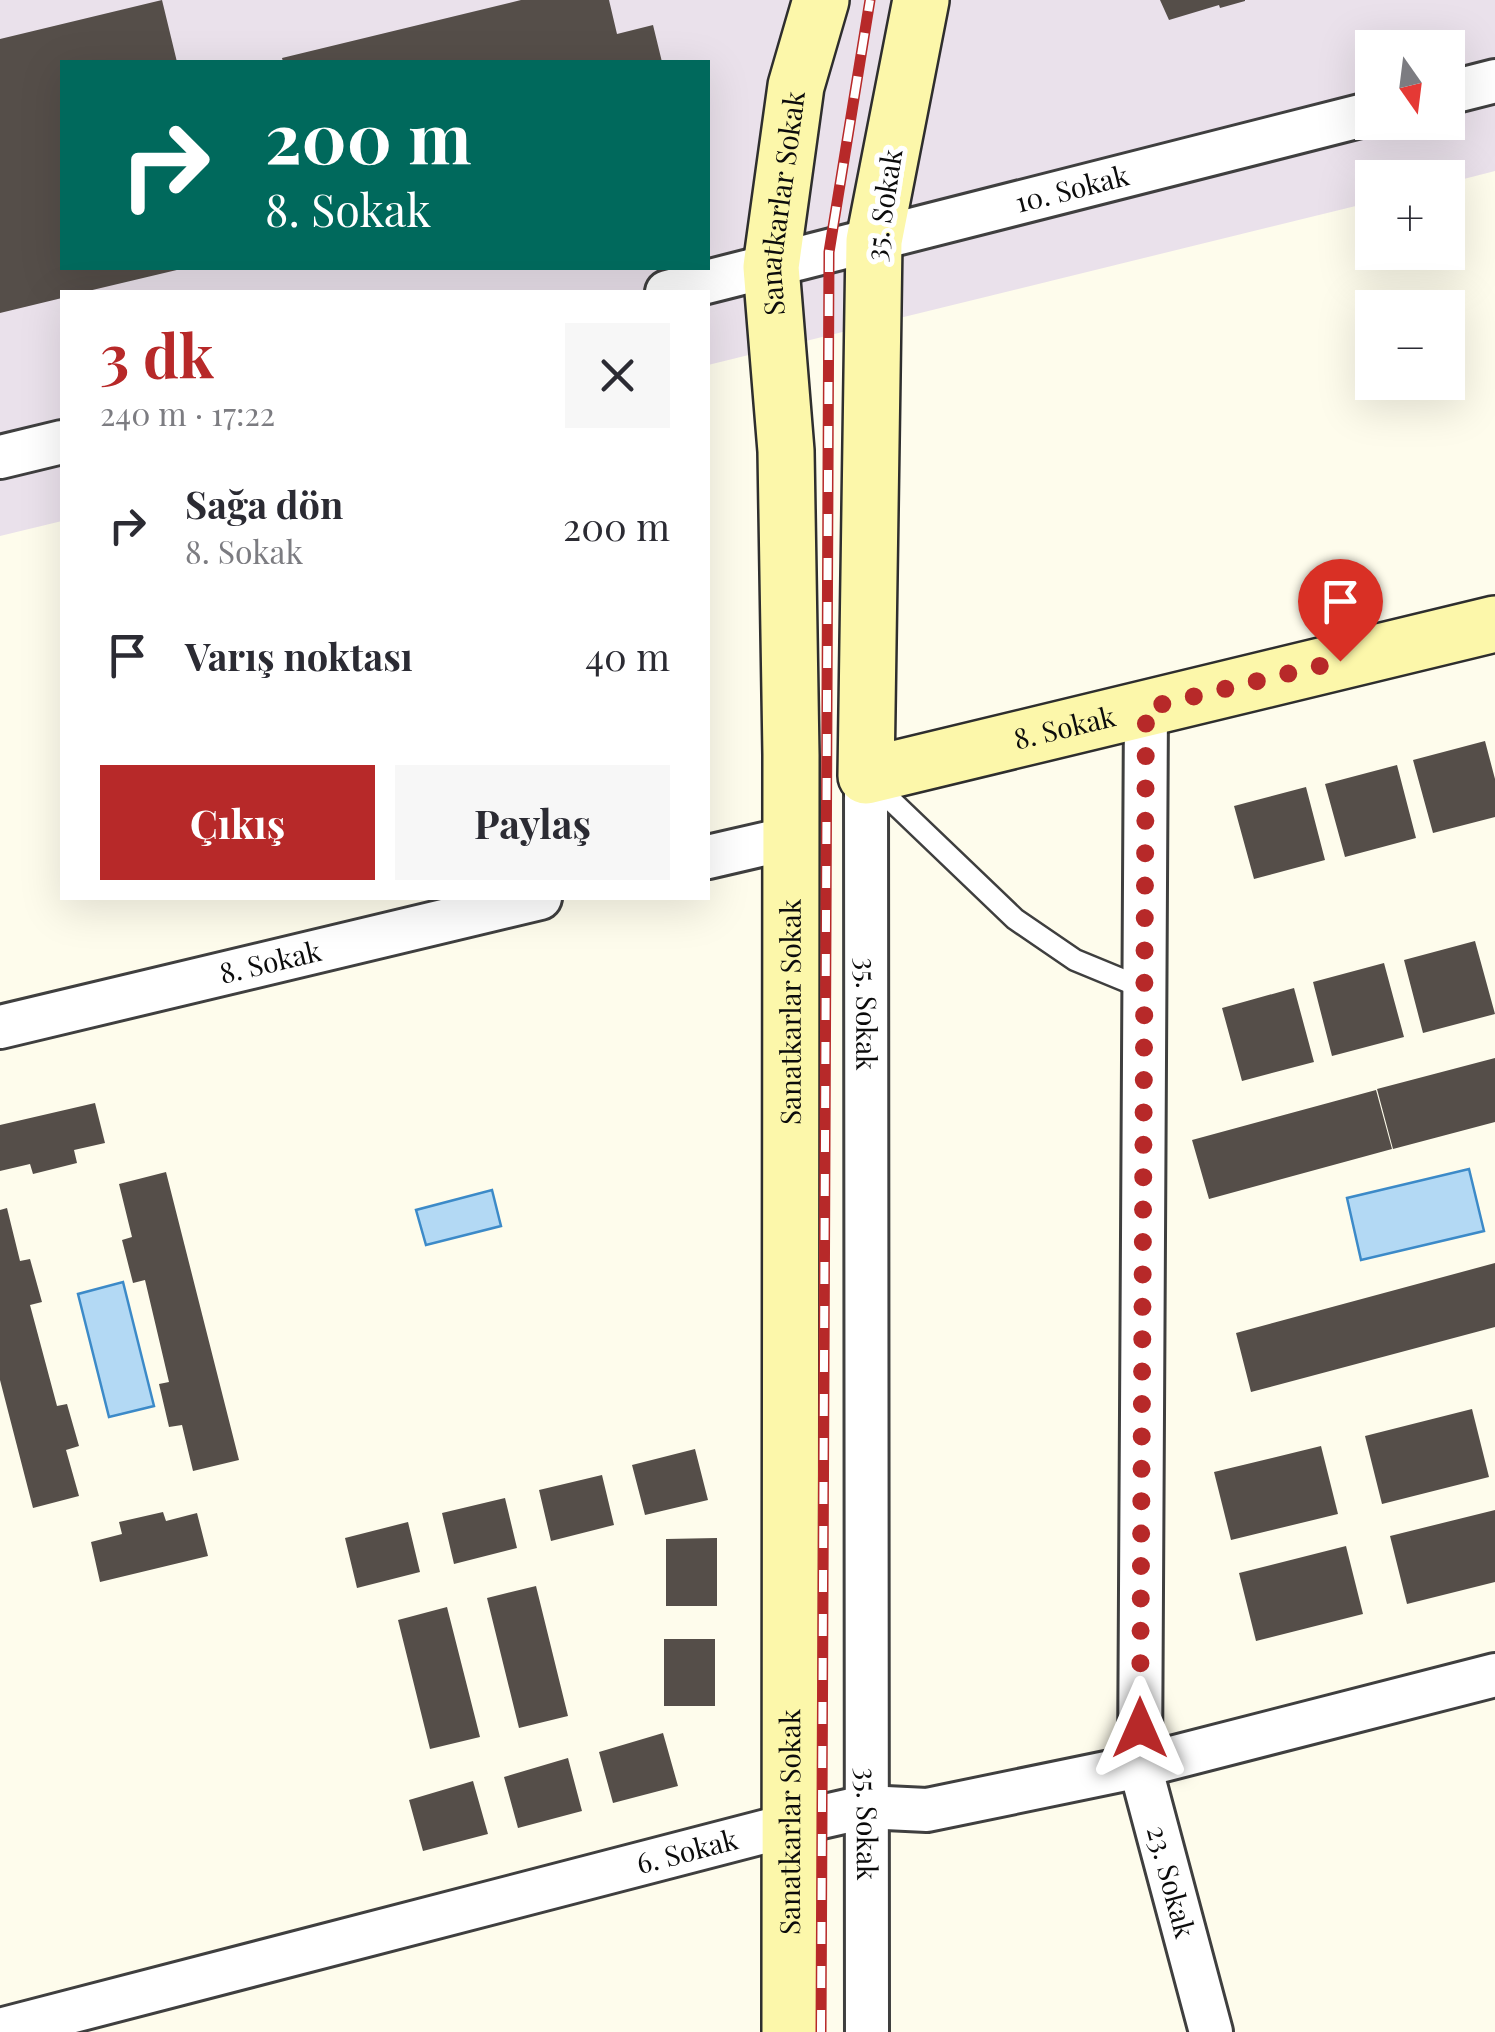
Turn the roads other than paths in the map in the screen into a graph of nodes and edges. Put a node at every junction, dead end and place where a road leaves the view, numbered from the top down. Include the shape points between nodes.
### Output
1 (821, 0) edge
2 (921, 0) edge
3 (1495, 81) edge
4 (1465, 89) edge
5 (1355, 117) edge
6 (874, 241) junction
7 (771, 267) junction
8 (675, 290) edge
9 (60, 443) edge
10 (0, 458) edge
11 (1495, 624) edge
12 (1146, 708) junction
13 (866, 776) junction
14 (790, 838) junction
15 (710, 857) edge
16 (532, 900) edge
17 (1143, 988) junction
18 (0, 1027) edge
19 (1495, 1675) edge
20 (1140, 1766) junction
21 (865, 1806) junction
22 (790, 1825) junction
23 (0, 2030) edge
24 (790, 2032) edge
25 (867, 2032) edge
26 (1211, 2032) edge

1 - 7 street, Sanatkarlar Sokak via 796,86
2 - 6 street, 35. Sokak
3 - 4 street
5 - 6 street, 10. Sokak
6 - 7 street, 10. Sokak
6 - 13 street, 35. Sokak
7 - 8 street, 10. Sokak
7 - 14 street, Sanatkarlar Sokak via 786,452
9 - 10 street
11 - 12 street, 8. Sokak
12 - 13 street, 8. Sokak
12 - 17 street, 23. Sokak
13 - 17 lane via 1016,918 1075,960
13 - 21 street, 35. Sokak
14 - 15 street
14 - 22 street, Sanatkarlar Sokak
16 - 18 street, 8. Sokak
17 - 20 street, 23. Sokak
19 - 20 street, 6. Sokak
20 - 21 street, 6. Sokak via 927,1810
20 - 26 street, 23. Sokak
21 - 22 street, 6. Sokak
21 - 25 street, 35. Sokak
22 - 23 street, 6. Sokak
22 - 24 street, Sanatkarlar Sokak

